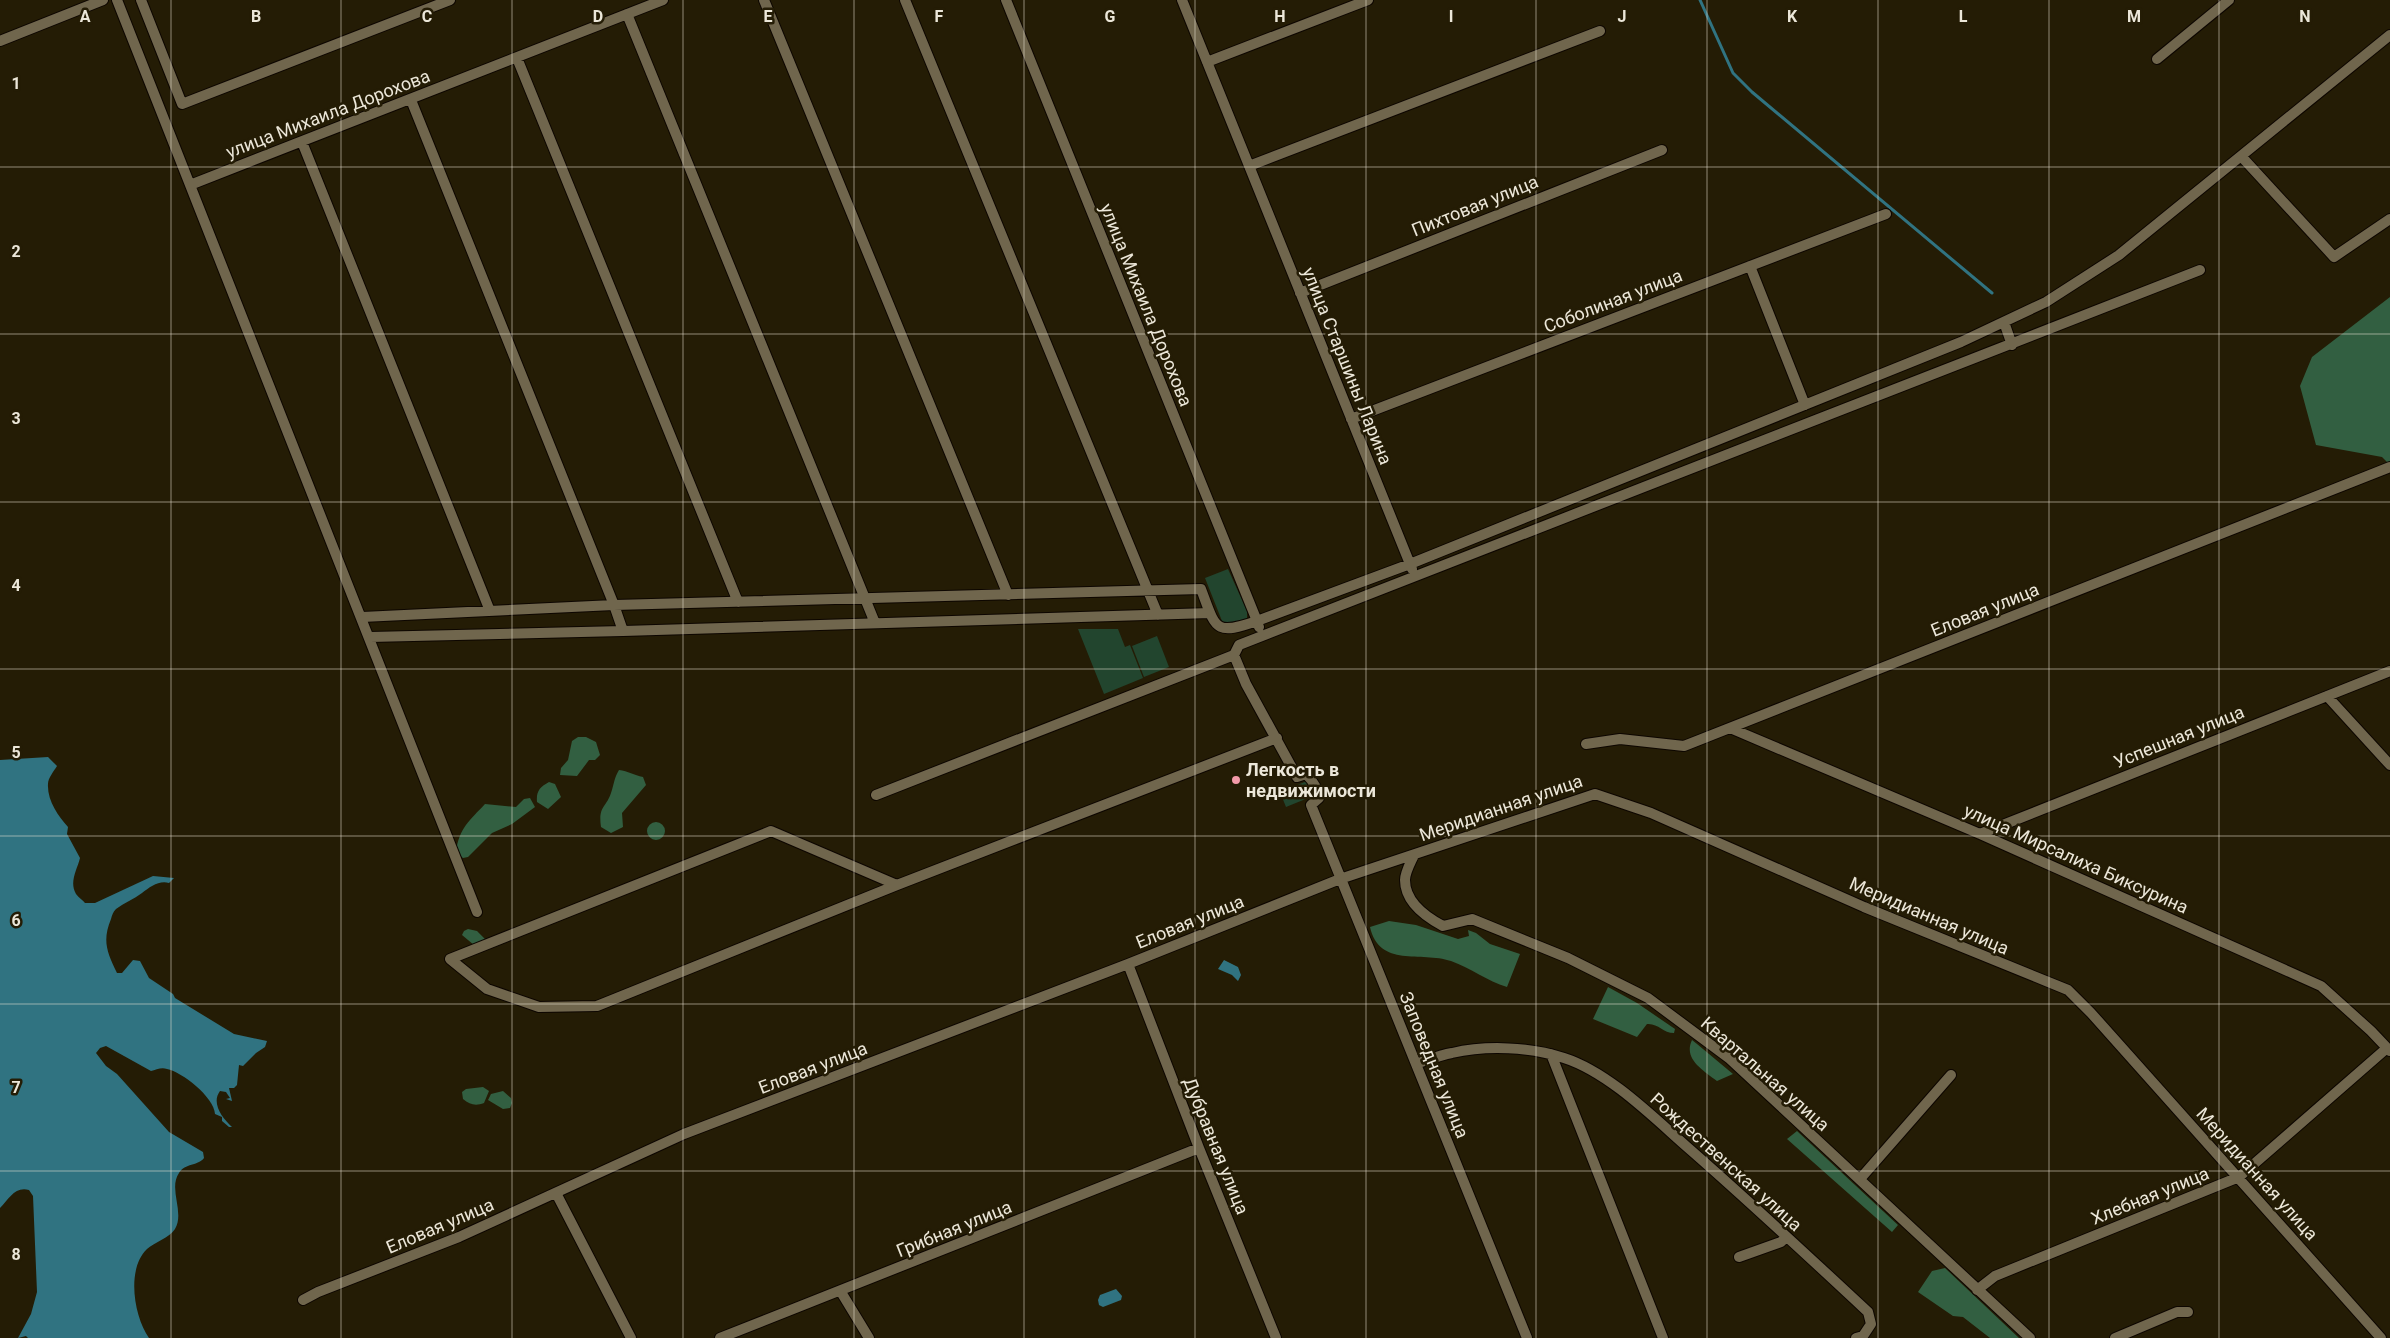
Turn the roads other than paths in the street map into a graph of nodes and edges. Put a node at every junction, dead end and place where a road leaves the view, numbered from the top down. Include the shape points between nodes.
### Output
1 (103, 0) edge
2 (117, 0) edge
3 (141, 0) edge
4 (450, 0) edge
5 (663, 0) edge
6 (764, 0) edge
7 (905, 0) edge
8 (1006, 0) edge
9 (1182, 0) edge
10 (1368, 0) edge
11 (2229, 0) edge
12 (627, 14) junction
13 (1600, 31) dead end
14 (2390, 35) edge
15 (0, 41) edge
16 (517, 58) junction
17 (2156, 59) dead end
18 (1207, 62) junction
19 (411, 100) junction
20 (302, 142) junction
21 (1662, 150) dead end
22 (2241, 156) junction
23 (1249, 166) junction
24 (190, 185) junction
25 (1886, 214) dead end
26 (2390, 219) edge
27 (1750, 266) junction
28 (2200, 270) dead end
29 (1300, 293) junction
30 (2004, 322) junction
31 (2012, 345) junction
32 (1805, 405) junction
33 (1351, 419) junction
34 (2390, 468) edge
35 (1410, 564) junction
36 (1415, 577) junction
37 (1148, 590) junction
38 (1008, 595) junction
39 (865, 599) junction
40 (738, 602) junction
41 (614, 605) junction
42 (490, 611) junction
43 (1210, 613) junction
44 (1158, 615) junction
45 (362, 617) junction
46 (1257, 622) junction
47 (875, 623) junction
48 (624, 631) junction
49 (1262, 635) junction
50 (370, 637) junction
51 (1234, 655) junction
52 (2390, 671) edge
53 (2327, 696) junction
54 (1730, 728) junction
55 (1277, 738) junction
56 (1586, 744) dead end
57 (2390, 766) edge
58 (876, 795) dead end
59 (1980, 834) junction
60 (1414, 855) junction
61 (1340, 879) junction
62 (897, 886) junction
63 (477, 912) dead end
64 (1128, 964) junction
65 (2388, 1050) edge
66 (1551, 1054) junction
67 (1416, 1064) junction
68 (1951, 1075) dead end
69 (1199, 1148) junction
70 (2239, 1177) junction
71 (1860, 1179) junction
72 (556, 1193) junction
73 (1786, 1237) junction
74 (1739, 1257) dead end
75 (1977, 1290) junction
76 (841, 1292) junction
77 (303, 1300) dead end
78 (2188, 1312) dead end
79 (631, 1338) edge
80 (720, 1338) edge
81 (869, 1338) edge
82 (1276, 1338) edge
83 (1527, 1338) edge
84 (1663, 1338) edge
85 (1856, 1338) edge
86 (2030, 1338) edge
87 (2115, 1338) edge
88 (2381, 1338) edge

1 - 15 street
2 - 24 street
3 - 4 street via 182,104
5 - 12 street, улица Михаила Дорохова
6 - 38 street
7 - 37 street
8 - 46 street, улица Михаила Дорохова
9 - 18 street, улица Старшины Ларина
10 - 18 street
11 - 17 street
12 - 16 street, улица Михаила Дорохова
12 - 39 street
13 - 23 street
14 - 22 street
16 - 19 street, улица Михаила Дорохова
16 - 40 street
18 - 23 street, улица Старшины Ларина
19 - 20 street, улица Михаила Дорохова
19 - 41 street
20 - 24 street, улица Михаила Дорохова
20 - 42 street
21 - 29 street, Пихтовая улица
22 - 26 street via 2334,257
22 - 30 street via 2118,256 2046,302
23 - 29 street, улица Старшины Ларина
24 - 45 street
25 - 27 street, Соболиная улица
27 - 32 street
27 - 33 street, Соболиная улица
28 - 31 street
29 - 33 street, улица Старшины Ларина
30 - 31 street
30 - 32 street
31 - 36 street
32 - 35 street
33 - 35 street, улица Старшины Ларина
34 - 54 street, Еловая улица
35 - 36 street, улица Старшины Ларина
35 - 46 street
36 - 49 street
37 - 38 street
37 - 43 street via 1201,589
37 - 44 street
38 - 39 street
39 - 40 street
39 - 47 street
40 - 41 street
41 - 42 street
41 - 48 street
42 - 45 street
43 - 44 street
43 - 46 street via 1224,629 1232,630
44 - 47 street
45 - 50 street
46 - 49 street, улица Михаила Дорохова
47 - 48 street
48 - 50 street
49 - 51 street via 1239,644
50 - 63 street
51 - 55 street via 1246,684
51 - 58 street
52 - 53 street, Успешная улица
53 - 57 street
53 - 59 street, Успешная улица
54 - 56 street, Еловая улица via 1684,746 1620,738
54 - 59 street, улица Мирсалиха Биксурина
55 - 61 street, Заповедная улица via 1297,777 1306,774 1313,781 1319,798 1311,805
55 - 62 street
59 - 65 street, улица Мирсалиха Биксурина via 2321,986
60 - 61 street, Меридианная улица
60 - 70 street, Меридианная улица via 1595,794 1650,813 1864,907 2068,990
60 - 71 street, Квартальная улица via 1405,879 1407,894 1425,916 1443,926 1472,919 1568,958 1648,998 1730,1060
61 - 64 street, Еловая улица
61 - 67 street, Заповедная улица
62 - 62 street via 596,1006 538,1007 486,989 450,959 771,831
64 - 69 street, Дубравная улица
64 - 72 street, Еловая улица via 684,1134
65 - 70 street, Хлебная улица
66 - 67 street, Рождественская улица via 1485,1049 1452,1052
66 - 73 street, Рождественская улица via 1589,1069 1624,1094
66 - 84 street
67 - 83 street, Заповедная улица
68 - 71 street
69 - 76 street, Грибная улица
69 - 82 street, Дубравная улица
70 - 75 street, Хлебная улица via 1995,1276
70 - 88 street, Меридианная улица
71 - 75 street, Квартальная улица
72 - 77 street, Еловая улица via 459,1237
72 - 79 street
73 - 74 street via 1781,1242
73 - 85 street, Рождественская улица via 1868,1312 1871,1324 1862,1336
75 - 86 street
76 - 80 street, Грибная улица
76 - 81 street
78 - 87 street via 2177,1312

